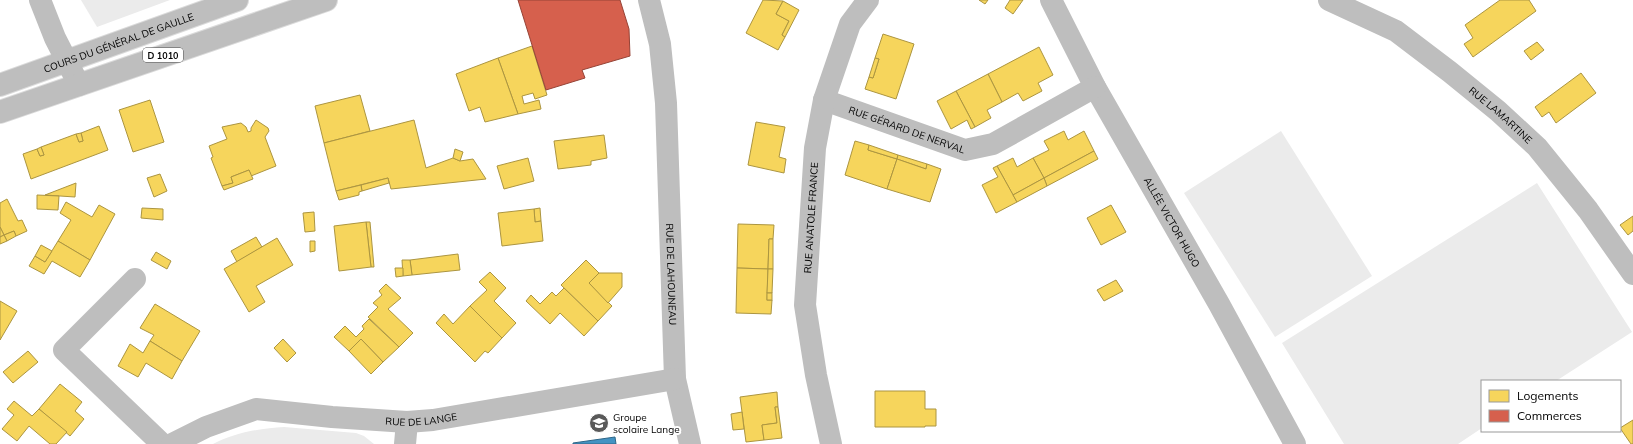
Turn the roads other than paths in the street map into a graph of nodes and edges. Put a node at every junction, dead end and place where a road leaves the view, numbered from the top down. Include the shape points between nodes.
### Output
1 (40, 0) edge
2 (237, 0) edge
3 (326, 0) edge
4 (633, 0) edge
5 (649, 0) edge
6 (664, 0) edge
7 (868, 0) edge
8 (1051, 0) edge
9 (1329, 0) edge
10 (67, 61) junction
11 (0, 85) edge
12 (79, 85) junction
13 (1095, 87) junction
14 (824, 100) junction
15 (666, 102) junction
16 (0, 112) edge
17 (1633, 274) edge
18 (136, 279) dead end
19 (675, 379) junction
20 (407, 422) junction
21 (162, 444) edge
22 (172, 444) edge
23 (405, 444) edge
24 (690, 444) edge
25 (831, 444) edge
26 (1295, 444) edge

1 - 10 street via 54,38
2 - 10 street, COURS DU GÉNÉRAL DE GAULLE / D 1010
3 - 12 street, D 1010
4 - 15 street, RUE DE LAHOUNEAU via 655,81
5 - 15 street, RUE DE LAHOUNEAU via 660,44
6 - 15 street, RUE DE LAHOUNEAU via 675,44
7 - 14 street, RUE ANATOLE FRANCE via 850,24
8 - 13 street, ALLÉE VICTOR HUGO
9 - 17 street, RUE LAMARTINE via 1396,31 1498,111 1537,147 1588,210
10 - 11 street, COURS DU GÉNÉRAL DE GAULLE / D 1010
10 - 12 street
12 - 16 street, D 1010
13 - 14 street, RUE GÉRARD DE NERVAL via 993,144 965,150
13 - 26 street, ALLÉE VICTOR HUGO via 1219,304
14 - 25 street, RUE ANATOLE FRANCE via 815,148 805,305 816,375
15 - 19 street, RUE DE LAHOUNEAU
18 - 21 street via 64,350
19 - 20 street, RUE DE LANGE via 433,420
19 - 24 street, RUE DE LAHOUNEAU
20 - 22 street, RUE DE LANGE via 256,409 206,427
20 - 23 street

